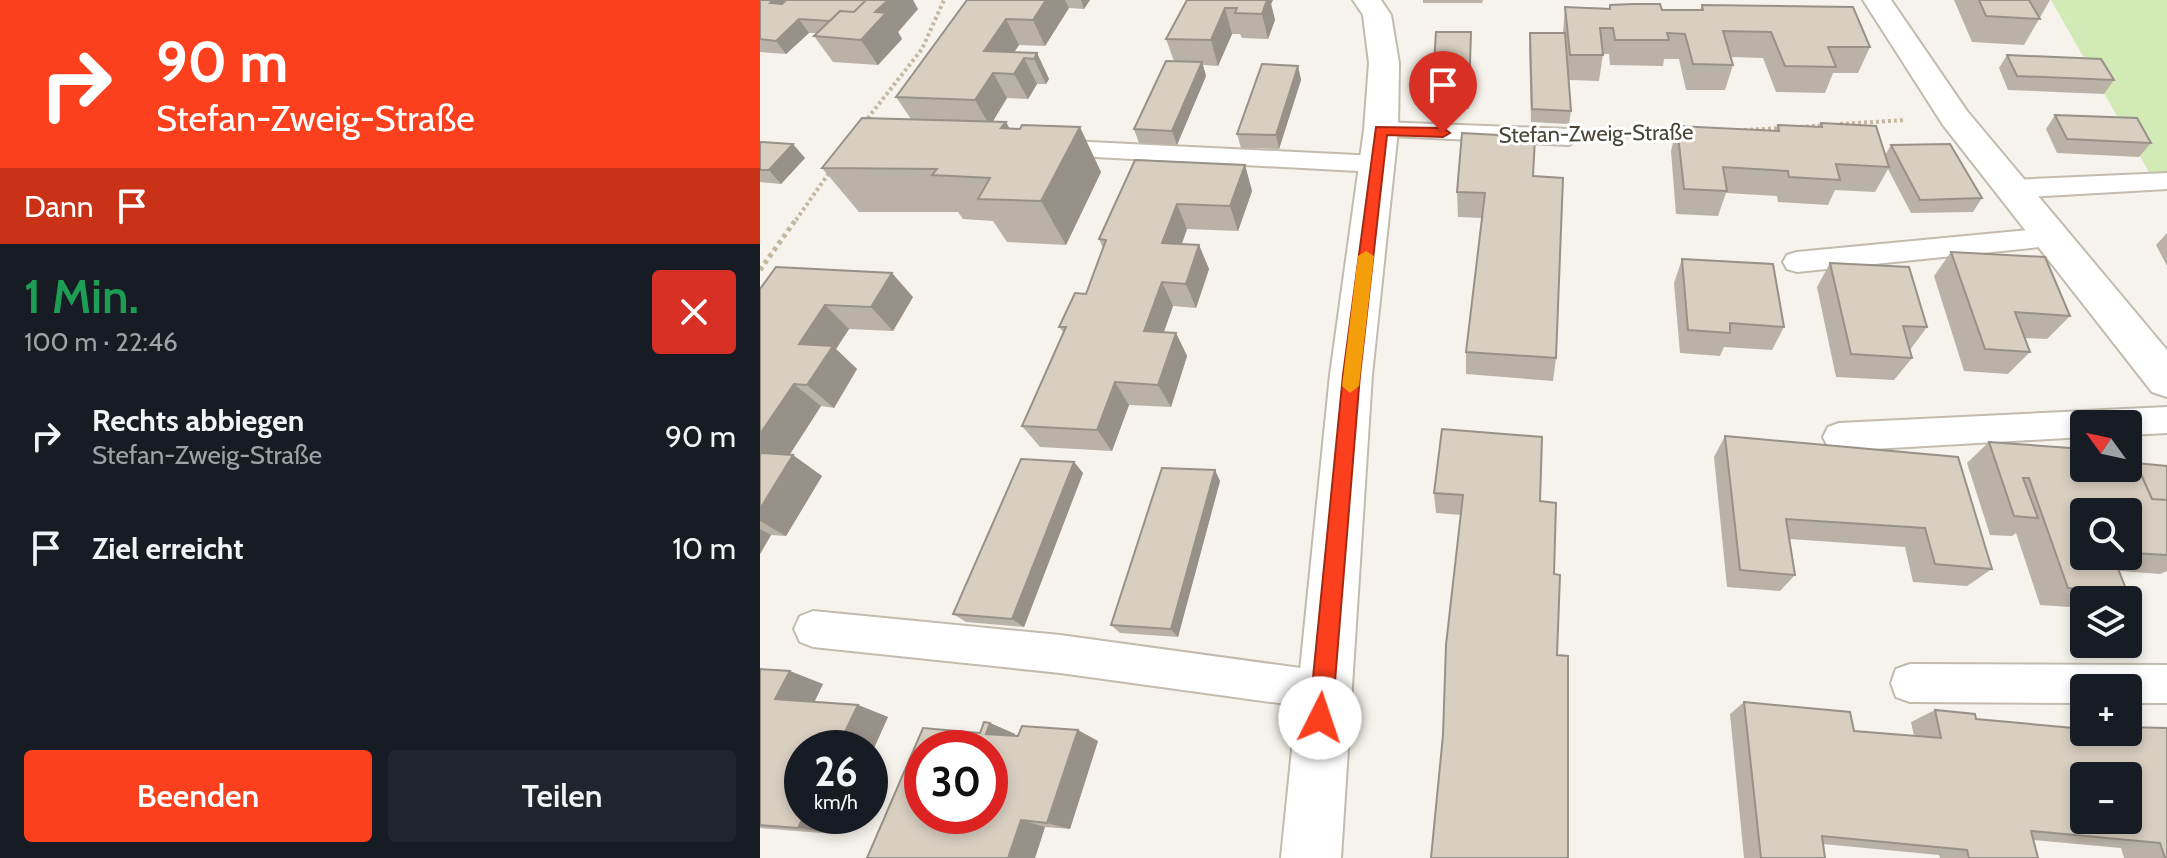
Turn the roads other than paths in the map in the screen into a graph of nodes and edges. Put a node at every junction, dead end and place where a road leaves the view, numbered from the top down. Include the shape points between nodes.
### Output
1 (1367, 0) edge
2 (1877, 0) edge
3 (1569, 137) road end
4 (1379, 147) junction
5 (1042, 148) edge
6 (2167, 181) edge
7 (2012, 189) junction
8 (2050, 237) junction
9 (1797, 262) dead end
10 (2162, 367) edge
11 (2167, 420) edge
12 (2142, 421) edge
13 (2070, 425) edge
14 (1839, 437) dead end
15 (813, 629) dead end
16 (1910, 683) dead end
17 (2167, 684) edge
18 (1322, 690) junction
19 (1311, 858) edge

1 - 4 street via 1377,15 1383,51
2 - 7 street via 1955,118
3 - 4 lane, Stefan-Zweig-Straße
4 - 5 lane, Stefan-Zweig-Straße
4 - 18 street via 1351,375
6 - 7 lane
7 - 8 street
8 - 9 lane
8 - 10 street
11 - 12 lane
13 - 14 lane
15 - 18 lane via 1060,654
16 - 17 lane
18 - 19 street

